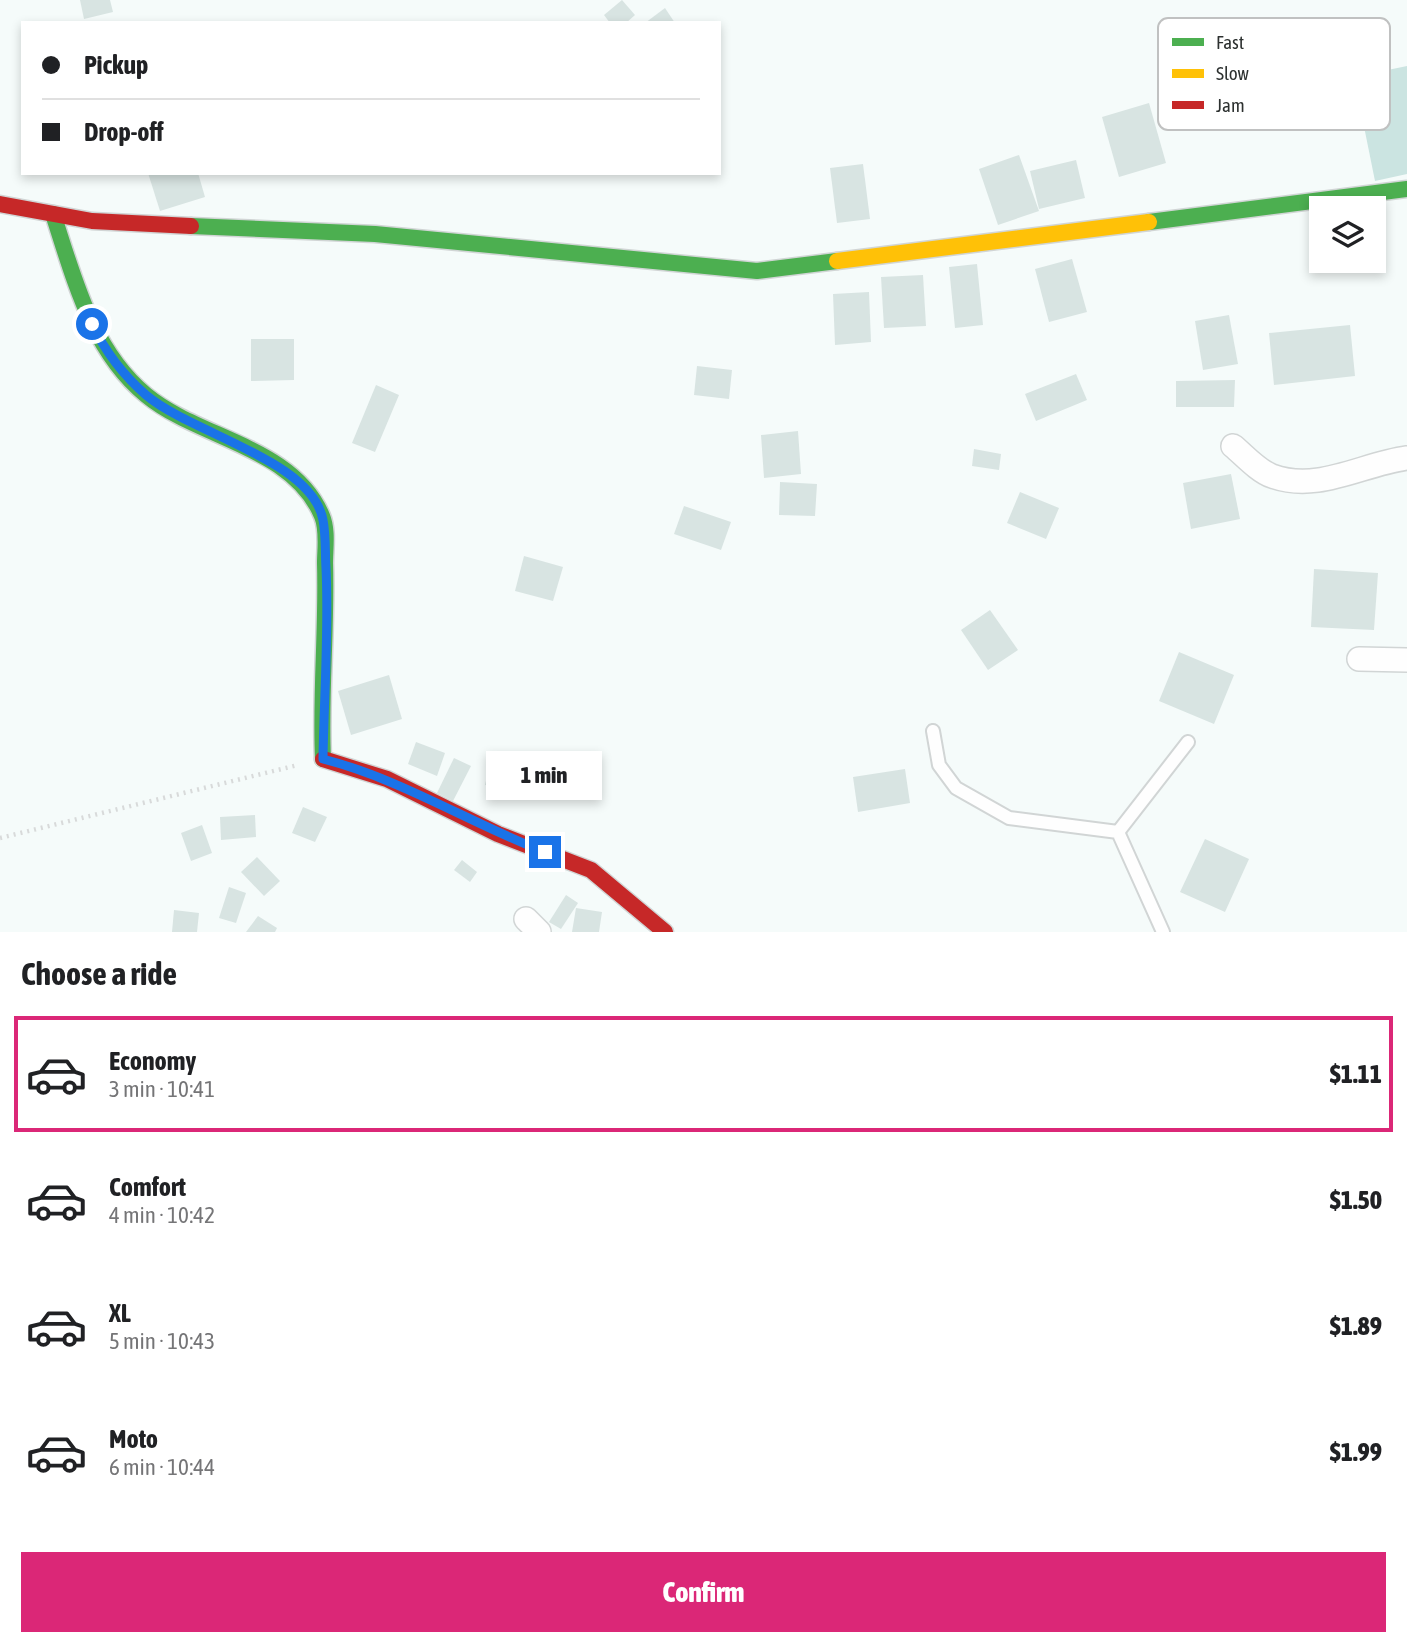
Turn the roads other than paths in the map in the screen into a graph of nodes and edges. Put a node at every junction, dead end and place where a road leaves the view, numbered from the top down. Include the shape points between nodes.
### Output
1 (1407, 189) edge
2 (0, 204) edge
3 (52, 214) junction
4 (1233, 446) dead end
5 (1407, 458) edge
6 (1359, 660) dead end
7 (1407, 660) edge
8 (933, 731) dead end
9 (1188, 742) dead end
10 (1118, 832) junction
11 (665, 932) edge
12 (1163, 932) edge

1 - 3 street via 757,271 375,234 92,222
2 - 3 street
3 - 11 street via 85,307 117,366 147,396 198,428 290,473 308,490 323,518 327,595 323,759 387,779 498,834 592,870
4 - 5 street via 1270,475 1296,481 1320,481
6 - 7 street
8 - 10 lane via 939,765 956,788 1009,818
9 - 10 lane
10 - 12 lane

